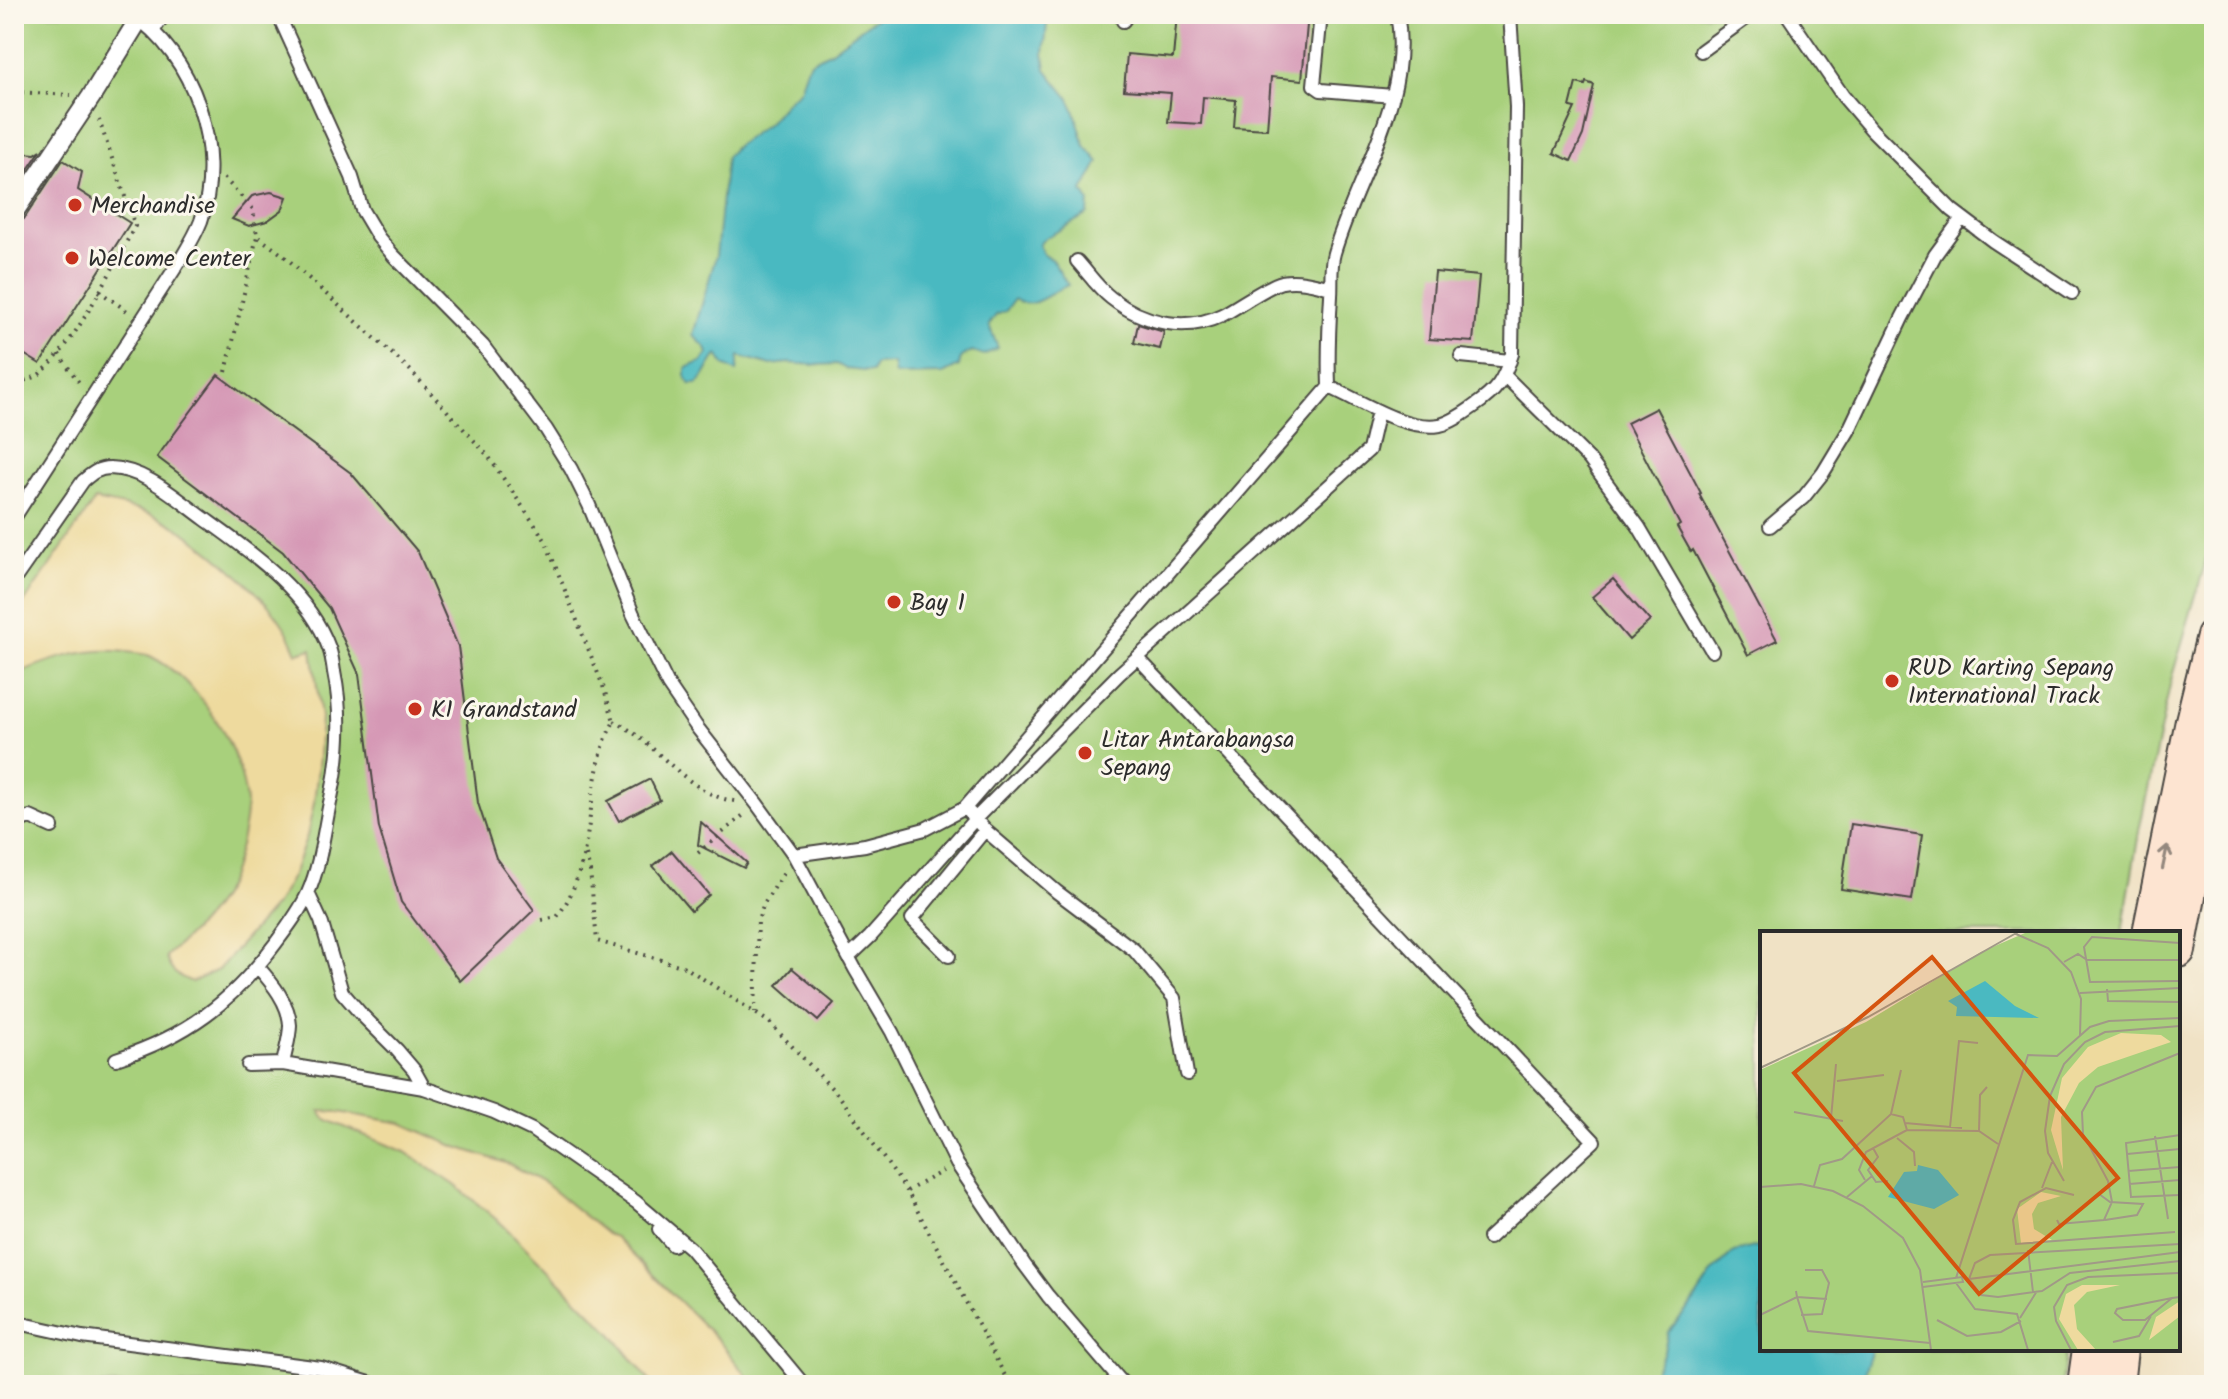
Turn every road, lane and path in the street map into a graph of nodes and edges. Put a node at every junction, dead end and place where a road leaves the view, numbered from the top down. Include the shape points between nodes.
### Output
1 (164, 14) edge
2 (278, 14) edge
3 (1321, 14) edge
4 (1397, 14) edge
5 (1510, 14) edge
6 (1752, 14) edge
7 (1787, 14) edge
8 (142, 21) edge
9 (1701, 51) dead end
10 (14, 92) edge
11 (1393, 96) junction
12 (91, 97) junction
13 (208, 162) junction
14 (14, 212) edge
15 (1962, 218) junction
16 (257, 236) junction
17 (1077, 261) dead end
18 (1331, 288) junction
19 (99, 291) junction
20 (2072, 293) dead end
21 (141, 321) junction
22 (59, 354) junction
23 (1461, 356) dead end
24 (1510, 361) junction
25 (226, 372) dead end
26 (1505, 376) junction
27 (17, 383) dead end
28 (1329, 387) junction
29 (91, 400) junction
30 (1378, 411) junction
31 (16, 510) edge
32 (1770, 526) dead end
33 (14, 580) edge
34 (2214, 636) edge
35 (1712, 651) dead end
36 (1138, 658) junction
37 (614, 721) junction
38 (2214, 767) edge
39 (757, 804) junction
40 (965, 808) junction
41 (975, 819) junction
42 (14, 823) edge
43 (52, 827) dead end
44 (985, 830) junction
45 (585, 853) junction
46 (698, 853) dead end
47 (794, 855) junction
48 (308, 893) junction
49 (542, 920) dead end
50 (2150, 931) edge
51 (2180, 939) edge
52 (850, 956) junction
53 (949, 956) dead end
54 (258, 967) junction
55 (755, 1013) junction
56 (116, 1059) dead end
57 (283, 1064) junction
58 (248, 1065) dead end
59 (1187, 1074) dead end
60 (424, 1088) junction
61 (932, 1177) dead end
62 (907, 1191) junction
63 (636, 1202) junction
64 (1489, 1238) dead end
65 (673, 1245) dead end
66 (14, 1322) edge
67 (2090, 1351) edge
68 (2120, 1351) edge
69 (376, 1385) edge
70 (804, 1385) edge
71 (1010, 1385) edge
72 (1124, 1385) edge
73 (2085, 1385) edge
74 (2116, 1385) edge

1 - 8 lane
2 - 39 lane via 378,237 483,346 546,429 589,505 668,685
3 - 11 lane via 1314,85
4 - 11 lane via 1398,79
5 - 24 lane via 1516,107
6 - 9 lane
7 - 15 lane via 1872,130
8 - 12 street
8 - 13 lane via 174,53 197,98 207,131
10 - 12 path
11 - 18 lane via 1333,257
12 - 14 street
12 - 19 path via 135,226
13 - 16 path via 253,209
13 - 21 lane via 201,222
15 - 20 lane
15 - 32 lane via 1935,255 1823,473
16 - 25 path
16 - 37 path via 410,370 489,457 545,540
17 - 18 lane via 1110,297 1163,324 1188,325 1219,317 1279,283 1300,280
18 - 28 lane
19 - 21 path
19 - 22 path
21 - 29 lane
22 - 27 path via 35,377
22 - 29 path
23 - 24 lane
24 - 26 lane
26 - 30 lane via 1481,402 1440,425 1408,423
26 - 35 lane via 1589,459 1639,527
28 - 30 lane
28 - 40 lane
29 - 31 lane
30 - 36 lane via 1369,450
33 - 48 lane via 83,481 108,468 137,474 167,491 238,541 292,591 329,648 340,703 335,782
50 -> 34 main road
36 - 41 lane
36 - 64 lane via 1594,1141
37 - 39 path via 644,739 696,785 725,800
37 - 45 path via 604,744
38 - 51 main road
39 - 46 path
39 - 47 lane
40 - 41 lane
40 - 47 lane via 925,829 865,845
41 - 44 lane
41 - 52 lane
42 - 43 lane via 30,817
44 - 53 lane via 912,919
44 - 59 lane via 1134,950 1174,998
45 - 49 path via 569,901 557,917
45 - 55 path via 597,941 685,967
47 - 52 lane
47 - 55 path via 758,920
48 - 54 lane
48 - 60 lane via 342,992 397,1050
52 - 72 lane via 957,1164 1048,1296
54 - 56 lane via 187,1029
54 - 57 lane via 287,1010 290,1026
55 - 62 path via 840,1097
57 - 58 lane
57 - 60 lane
60 - 63 lane via 532,1130
61 - 62 path
62 - 71 path
63 - 65 lane
63 - 70 lane via 690,1248
66 - 69 lane via 82,1337 321,1368
67 - 73 main road
68 - 74 main road

